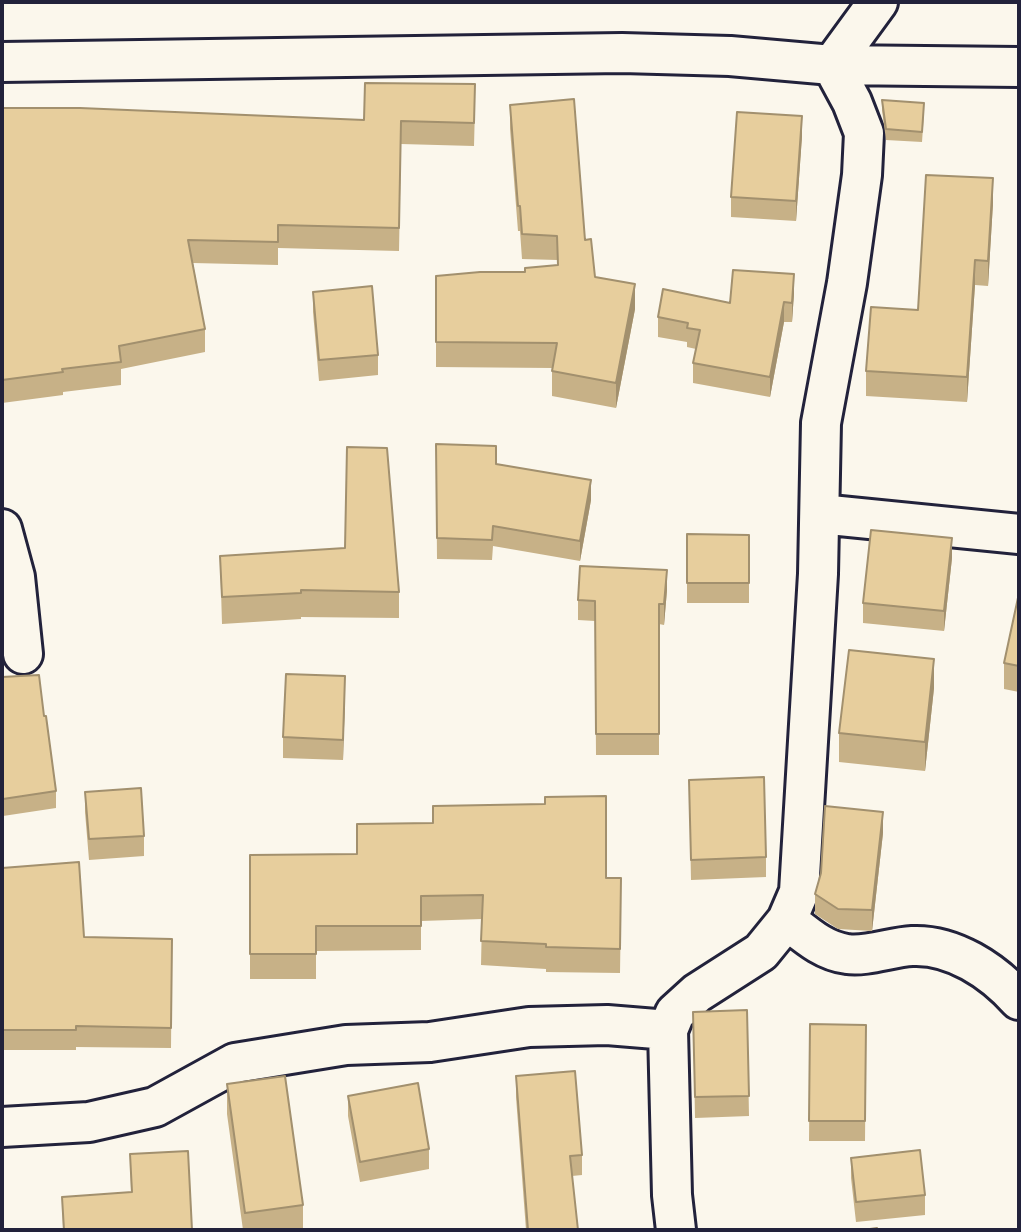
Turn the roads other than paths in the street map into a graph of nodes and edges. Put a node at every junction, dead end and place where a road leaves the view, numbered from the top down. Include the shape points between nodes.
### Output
1 (878, 2) edge
2 (2, 62) edge
3 (832, 65) junction
4 (1019, 67) edge
5 (820, 514) junction
6 (2, 529) edge
7 (1019, 534) edge
8 (23, 654) dead end
9 (787, 920) junction
10 (1019, 1000) edge
11 (668, 1030) junction
12 (2, 1127) edge
13 (676, 1230) edge

1 - 3 street
2 - 3 street via 622,53 730,55
3 - 4 street
3 - 5 street via 864,133 847,283 821,424
5 - 7 street
5 - 9 street via 799,892
6 - 8 street via 15,577
9 - 10 street via 817,944 848,955 914,946 954,952 1000,979
9 - 11 street via 761,952 697,993 675,1013
11 - 12 street via 607,1025 529,1027 430,1042 346,1045 235,1063 155,1107 89,1122
11 - 13 street

